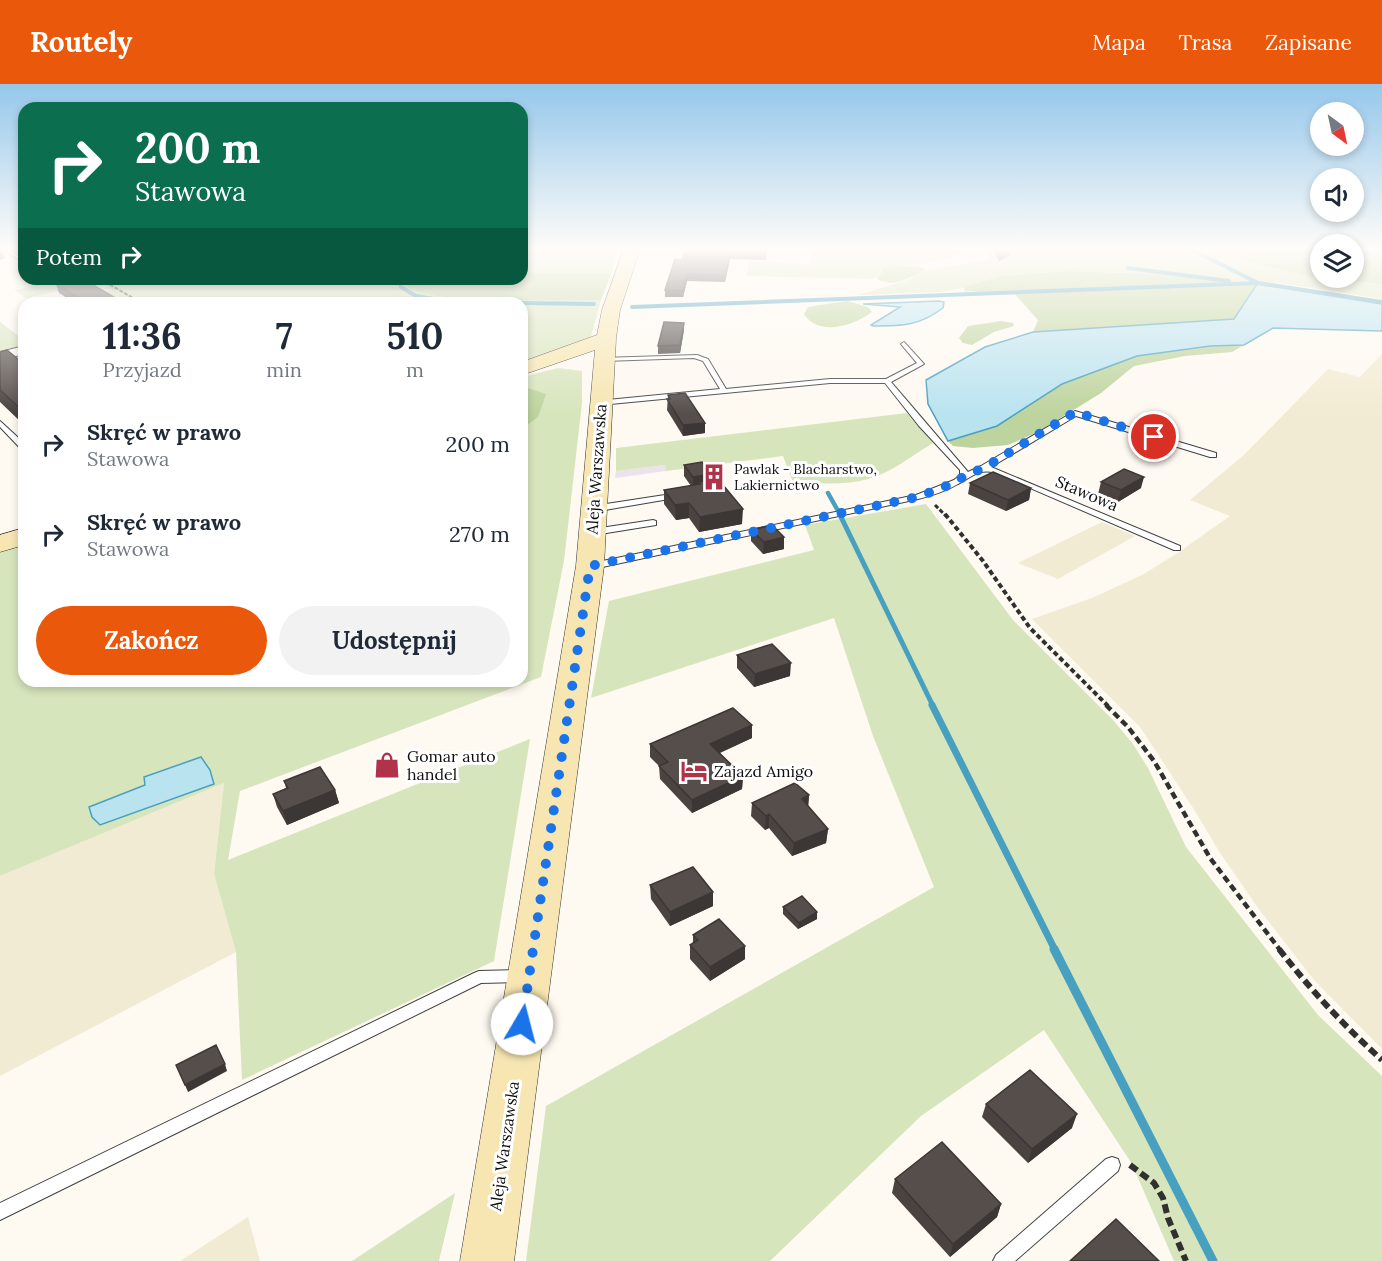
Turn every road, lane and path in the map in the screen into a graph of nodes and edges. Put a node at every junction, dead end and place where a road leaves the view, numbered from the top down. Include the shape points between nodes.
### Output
1 (613, 304) edge
2 (904, 344) dead end
3 (18, 352) edge
4 (0, 356) edge
5 (562, 358) junction
6 (603, 365) junction
7 (528, 368) edge
8 (887, 381) junction
9 (724, 391) junction
10 (0, 423) edge
11 (18, 441) edge
12 (1213, 455) dead end
13 (984, 468) junction
14 (964, 476) junction
15 (690, 493) edge
16 (918, 497) junction
17 (653, 523) dead end
18 (591, 536) junction
19 (18, 538) edge
20 (0, 544) edge
21 (1177, 548) dead end
22 (529, 976) junction
23 (1382, 1060) edge
24 (1112, 1165) joint
25 (0, 1212) edge
26 (487, 1261) edge
27 (1002, 1261) edge
28 (1186, 1261) edge

1 - 6 street, Aleja Warszawska
2 - 8 lane via 921,364
3 - 4 street
5 - 6 street
5 - 6 street
5 - 7 street
6 - 9 lane
6 - 9 lane via 695,356 706,360
6 - 18 street, Aleja Warszawska
8 - 9 lane via 830,381
8 - 14 lane via 964,470
10 - 11 lane
12 - 13 lane via 1075,412
13 - 14 lane
13 - 21 lane, Stawowa
14 - 16 lane
15 - 18 lane
16 - 18 lane
16 - 23 path via 940,508 1030,628 1128,726 1154,761 1210,858 1253,918 1298,974
17 - 18 lane
18 - 22 street, Aleja Warszawska
19 - 20 street
22 - 25 lane via 479,977
22 - 26 street, Aleja Warszawska
24 - 27 lane
24 - 28 path via 1125,1162 1154,1183

